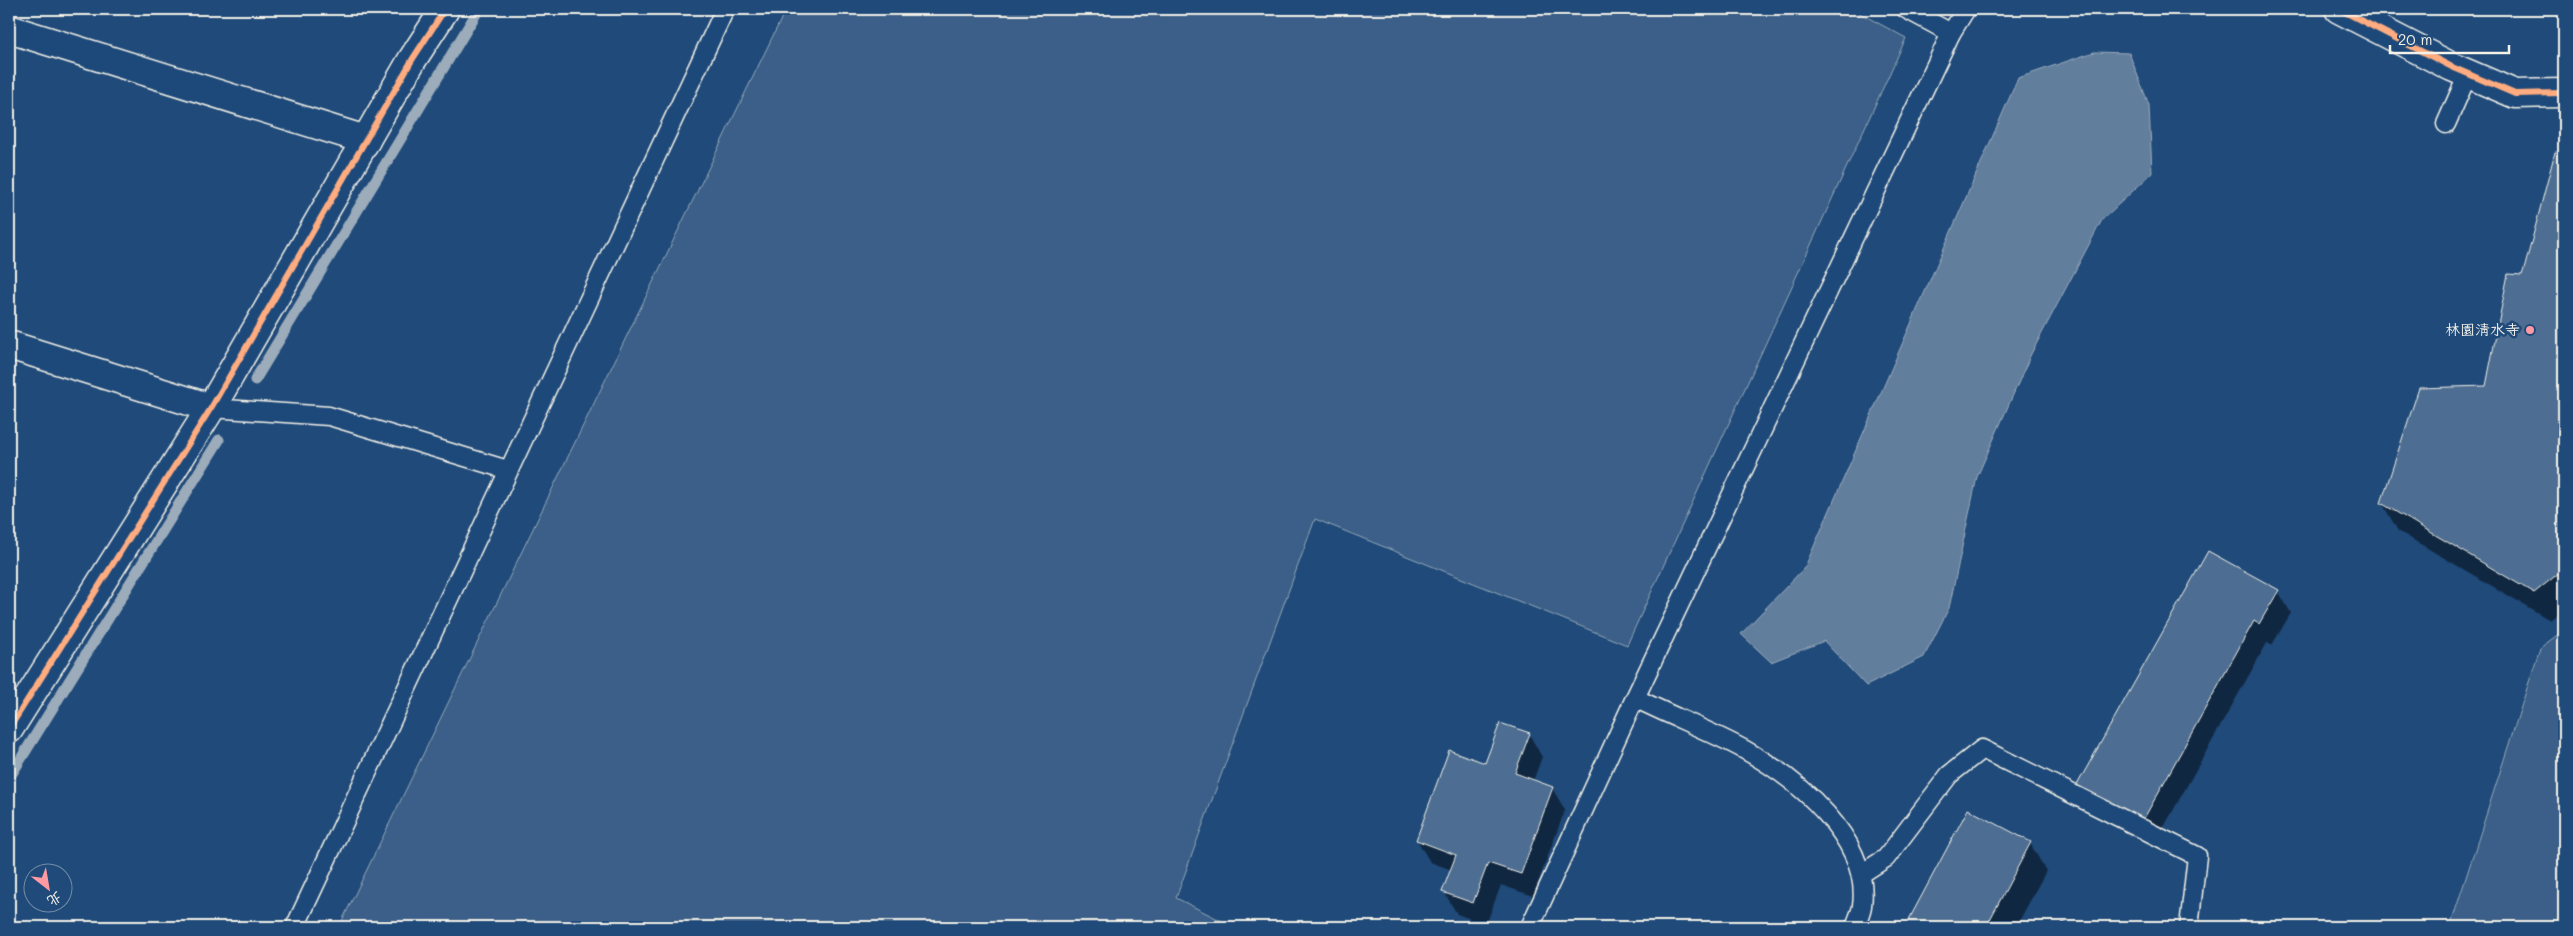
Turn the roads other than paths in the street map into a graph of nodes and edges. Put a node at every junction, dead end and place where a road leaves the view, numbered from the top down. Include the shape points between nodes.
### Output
1 (444, 9) edge
2 (725, 9) edge
3 (1906, 9) edge
4 (1966, 9) edge
5 (2339, 9) edge
6 (9, 29) edge
7 (1951, 33) junction
8 (2468, 74) junction
9 (2564, 93) edge
10 (2446, 124) dead end
11 (366, 140) junction
12 (9, 345) edge
13 (211, 408) junction
14 (508, 470) junction
15 (1635, 698) junction
16 (9, 729) edge
17 (1861, 874) junction
18 (295, 927) edge
19 (1530, 927) edge
20 (1855, 927) edge
21 (2189, 927) edge

1 - 11 street
2 - 14 lane
3 - 7 lane
4 - 7 lane
5 - 8 street
6 - 11 street
7 - 15 lane
8 - 9 street via 2515,94
8 - 10 lane
11 - 13 street
12 - 13 street
13 - 14 lane via 329,416
13 - 16 street
14 - 18 lane
15 - 17 lane via 1745,750 1787,778 1825,812 1850,846
15 - 19 lane
17 - 20 lane via 1862,905
17 - 21 lane via 1886,858 1949,775 1982,748 2197,856

